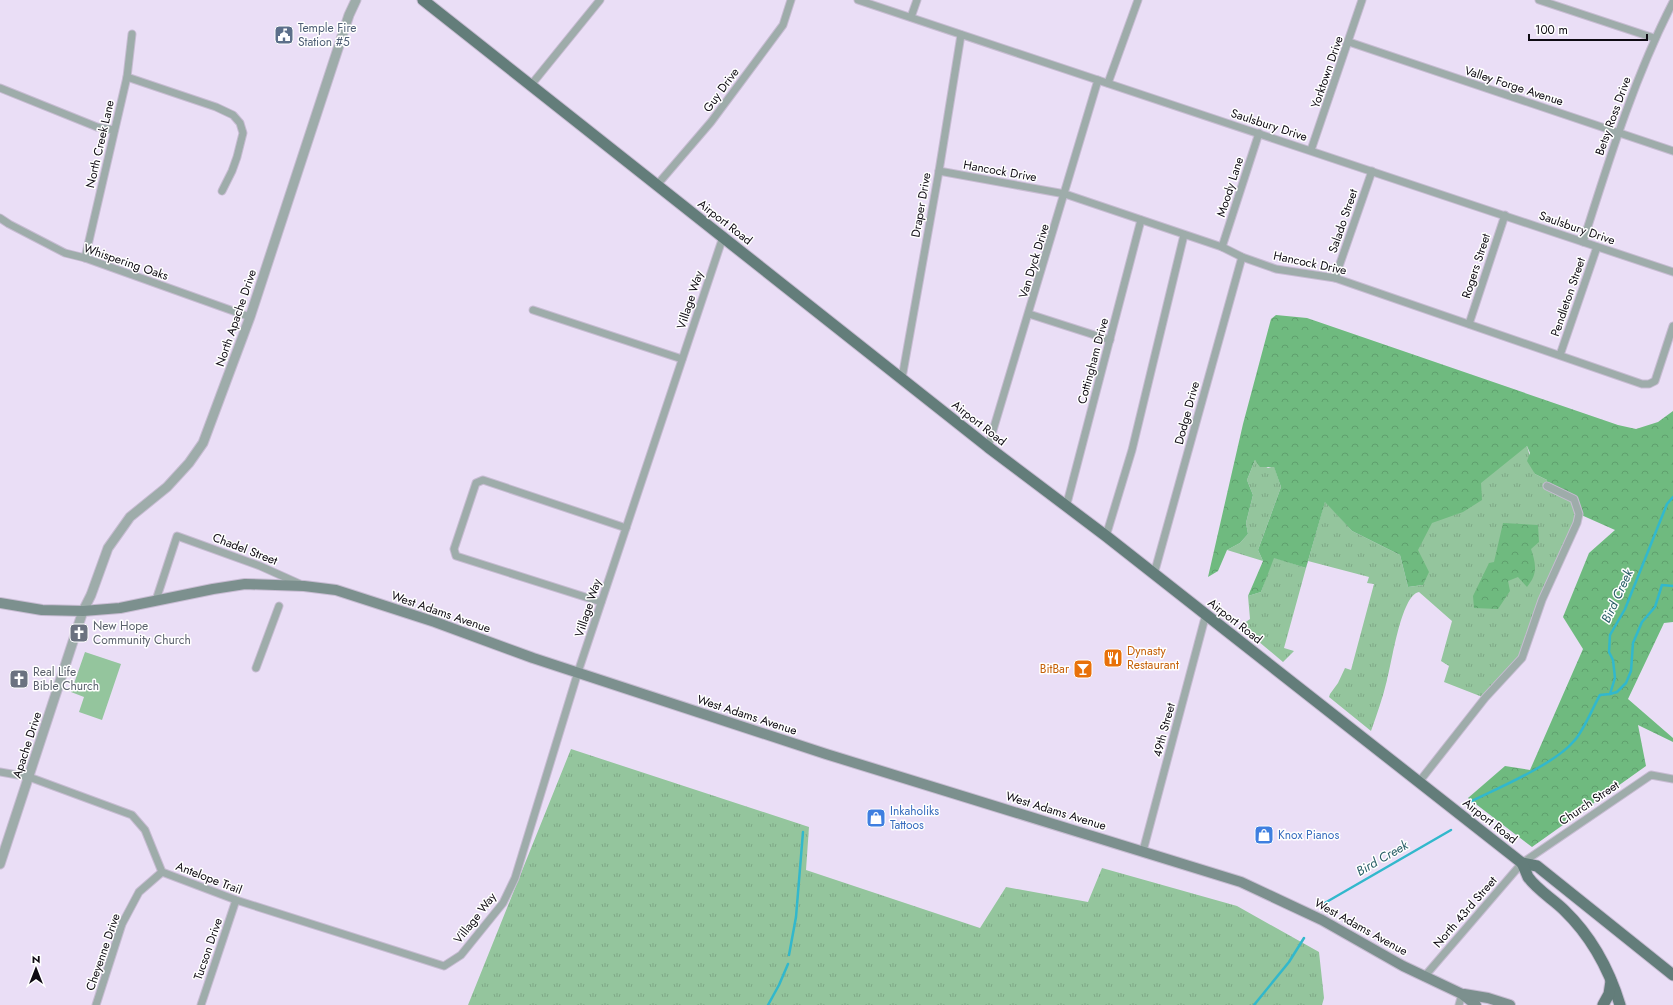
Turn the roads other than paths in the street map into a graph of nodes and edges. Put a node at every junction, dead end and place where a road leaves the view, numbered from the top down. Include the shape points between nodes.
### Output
1 (356, 0) edge
2 (600, 0) edge
3 (791, 0) edge
4 (858, 0) edge
5 (917, 0) edge
6 (1138, 0) edge
7 (1539, 0) edge
8 (425, 1) edge
9 (1359, 1) edge
10 (1673, 2) edge
11 (911, 17) junction
12 (132, 34) dead end
13 (961, 35) junction
14 (1654, 38) junction
15 (1348, 42) junction
16 (127, 77) junction
17 (1098, 80) junction
18 (1108, 84) junction
19 (531, 85) junction
20 (0, 88) edge
21 (114, 130) junction
22 (1618, 132) junction
23 (1259, 133) junction
24 (1311, 150) junction
25 (1673, 151) edge
26 (1372, 171) junction
27 (939, 172) junction
28 (657, 185) junction
29 (222, 191) dead end
30 (1065, 194) junction
31 (1505, 215) junction
32 (0, 218) edge
33 (1141, 220) junction
34 (1184, 234) junction
35 (723, 237) junction
36 (1583, 242) junction
37 (1222, 247) junction
38 (1597, 247) junction
39 (1242, 257) junction
40 (85, 258) junction
41 (1673, 272) edge
42 (1335, 278) junction
43 (533, 310) dead end
44 (1029, 314) junction
45 (250, 317) junction
46 (1469, 324) junction
47 (1673, 326) edge
48 (1110, 340) junction
49 (1560, 355) junction
50 (682, 358) junction
51 (902, 378) junction
52 (988, 447) junction
53 (1547, 486) dead end
54 (1066, 507) junction
55 (626, 528) junction
56 (1106, 536) junction
57 (1154, 574) junction
58 (304, 586) junction
59 (156, 600) junction
60 (601, 602) junction
61 (0, 603) edge
62 (279, 606) dead end
63 (83, 611) junction
64 (1206, 614) junction
65 (256, 668) dead end
66 (578, 672) junction
67 (0, 772) edge
68 (29, 777) junction
69 (1673, 779) edge
70 (1419, 782) junction
71 (1143, 851) junction
72 (1522, 862) junction
73 (0, 864) edge
74 (162, 872) junction
75 (236, 900) junction
76 (444, 966) joint
77 (1673, 975) edge
78 (1424, 977) junction
79 (1610, 978) junction
80 (1462, 994) junction
81 (96, 1005) edge
82 (201, 1005) edge
83 (1459, 1005) edge
84 (1476, 1005) edge
85 (1510, 1005) edge
86 (1603, 1005) edge
87 (1620, 1005) edge

1 - 45 street, North Apache Drive
2 - 19 street
3 - 28 street, Guy Drive via 783,25 711,122
4 - 11 street, Saulsbury Drive
5 - 11 street
6 - 18 street
7 - 14 street
8 - 19 main road, Airport Road
9 - 15 street, Yorktown Drive
10 - 14 street, Betsy Ross Drive
11 - 13 street, Saulsbury Drive
12 - 16 street, North Creek Lane
13 - 17 street, Saulsbury Drive
13 - 27 street, Draper Drive
14 - 22 street, Betsy Ross Drive
15 - 22 street, Valley Forge Avenue
15 - 24 street, Yorktown Drive
16 - 21 street, North Creek Lane
16 - 29 street via 216,107 233,115 240,123 243,133 238,157
17 - 18 street, Saulsbury Drive
17 - 30 street, Van Dyck Drive
18 - 23 street, Saulsbury Drive
19 - 28 main road, Airport Road
20 - 21 street via 97,127
21 - 40 street, North Creek Lane
22 - 25 street, Valley Forge Avenue
22 - 36 street, Betsy Ross Drive
23 - 24 street, Saulsbury Drive
23 - 37 street, Moody Lane
24 - 26 street, Saulsbury Drive
26 - 31 street, Saulsbury Drive
26 - 42 street, Salado Street
27 - 30 street, Hancock Drive
27 - 51 street, Draper Drive
28 - 35 main road, Airport Road
30 - 33 street, Hancock Drive
30 - 44 street, Van Dyck Drive
31 - 36 street, Saulsbury Drive
31 - 46 street, Rogers Street
32 - 40 street, Whispering Oaks via 65,253
33 - 34 street, Hancock Drive
33 - 48 street, Cottingham Drive
34 - 37 street, Hancock Drive
34 - 56 street via 1132,450
35 - 50 street, Village Way
35 - 51 main road, Airport Road
36 - 38 street, Saulsbury Drive
37 - 39 street, Hancock Drive
38 - 41 street, Saulsbury Drive
38 - 49 street, Pendleton Street
39 - 42 street, Hancock Drive via 1276,269
39 - 57 street, Dodge Drive
40 - 45 street, Whispering Oaks
42 - 46 street, Hancock Drive
43 - 50 street
44 - 48 street
44 - 52 street, Van Dyck Drive
45 - 63 street, North Apache Drive via 203,443 167,487 126,522 108,548
46 - 49 street, Hancock Drive
47 - 49 street, Hancock Drive via 1655,381 1649,384 1642,384
48 - 54 street, Cottingham Drive
50 - 55 street, Village Way
51 - 52 main road, Airport Road
52 - 54 main road, Airport Road
53 - 70 street via 1574,500 1579,514 1542,600 1522,658 1486,698
54 - 56 main road, Airport Road
55 - 60 street, Village Way
55 - 60 street via 483,480 476,483 454,549 456,556
56 - 57 main road, Airport Road
57 - 64 main road, Airport Road
58 - 59 main road, West Adams Avenue via 245,584
58 - 59 street, Chadel Street via 260,566 177,536
58 - 66 main road, West Adams Avenue via 336,590
59 - 63 main road, West Adams Avenue via 120,608
60 - 66 street, Village Way
61 - 63 main road, West Adams Avenue via 42,610
62 - 65 street
63 - 68 street, Apache Drive
64 - 70 main road, Airport Road
64 - 71 street, 49th Street
66 - 71 main road, West Adams Avenue via 826,754
66 - 76 street, Village Way via 512,884 503,903 461,955
67 - 68 street, Antelope Trail
68 - 73 street, Apache Drive
68 - 74 street, Antelope Trail via 132,815 144,830
69 - 72 street, Church Street via 1650,775
70 - 72 main road, Airport Road
71 - 78 main road, West Adams Avenue via 1240,882 1303,910
72 - 77 main road, Airport Road via 1537,866
72 - 78 street, North 43rd Street
72 - 79 main road, Airport Road via 1528,877 1578,925 1598,953
74 - 75 street, Antelope Trail
74 - 81 street, Cheyenne Drive via 139,892 122,924
75 - 76 street, Antelope Trail
75 - 82 street, Tucson Drive
78 - 80 main road, West Adams Avenue
79 - 86 main road via 1609,994
79 - 87 main road, Airport Road
80 - 83 street
80 - 84 main road, West Adams Avenue
80 - 85 main road, West Adams Avenue

